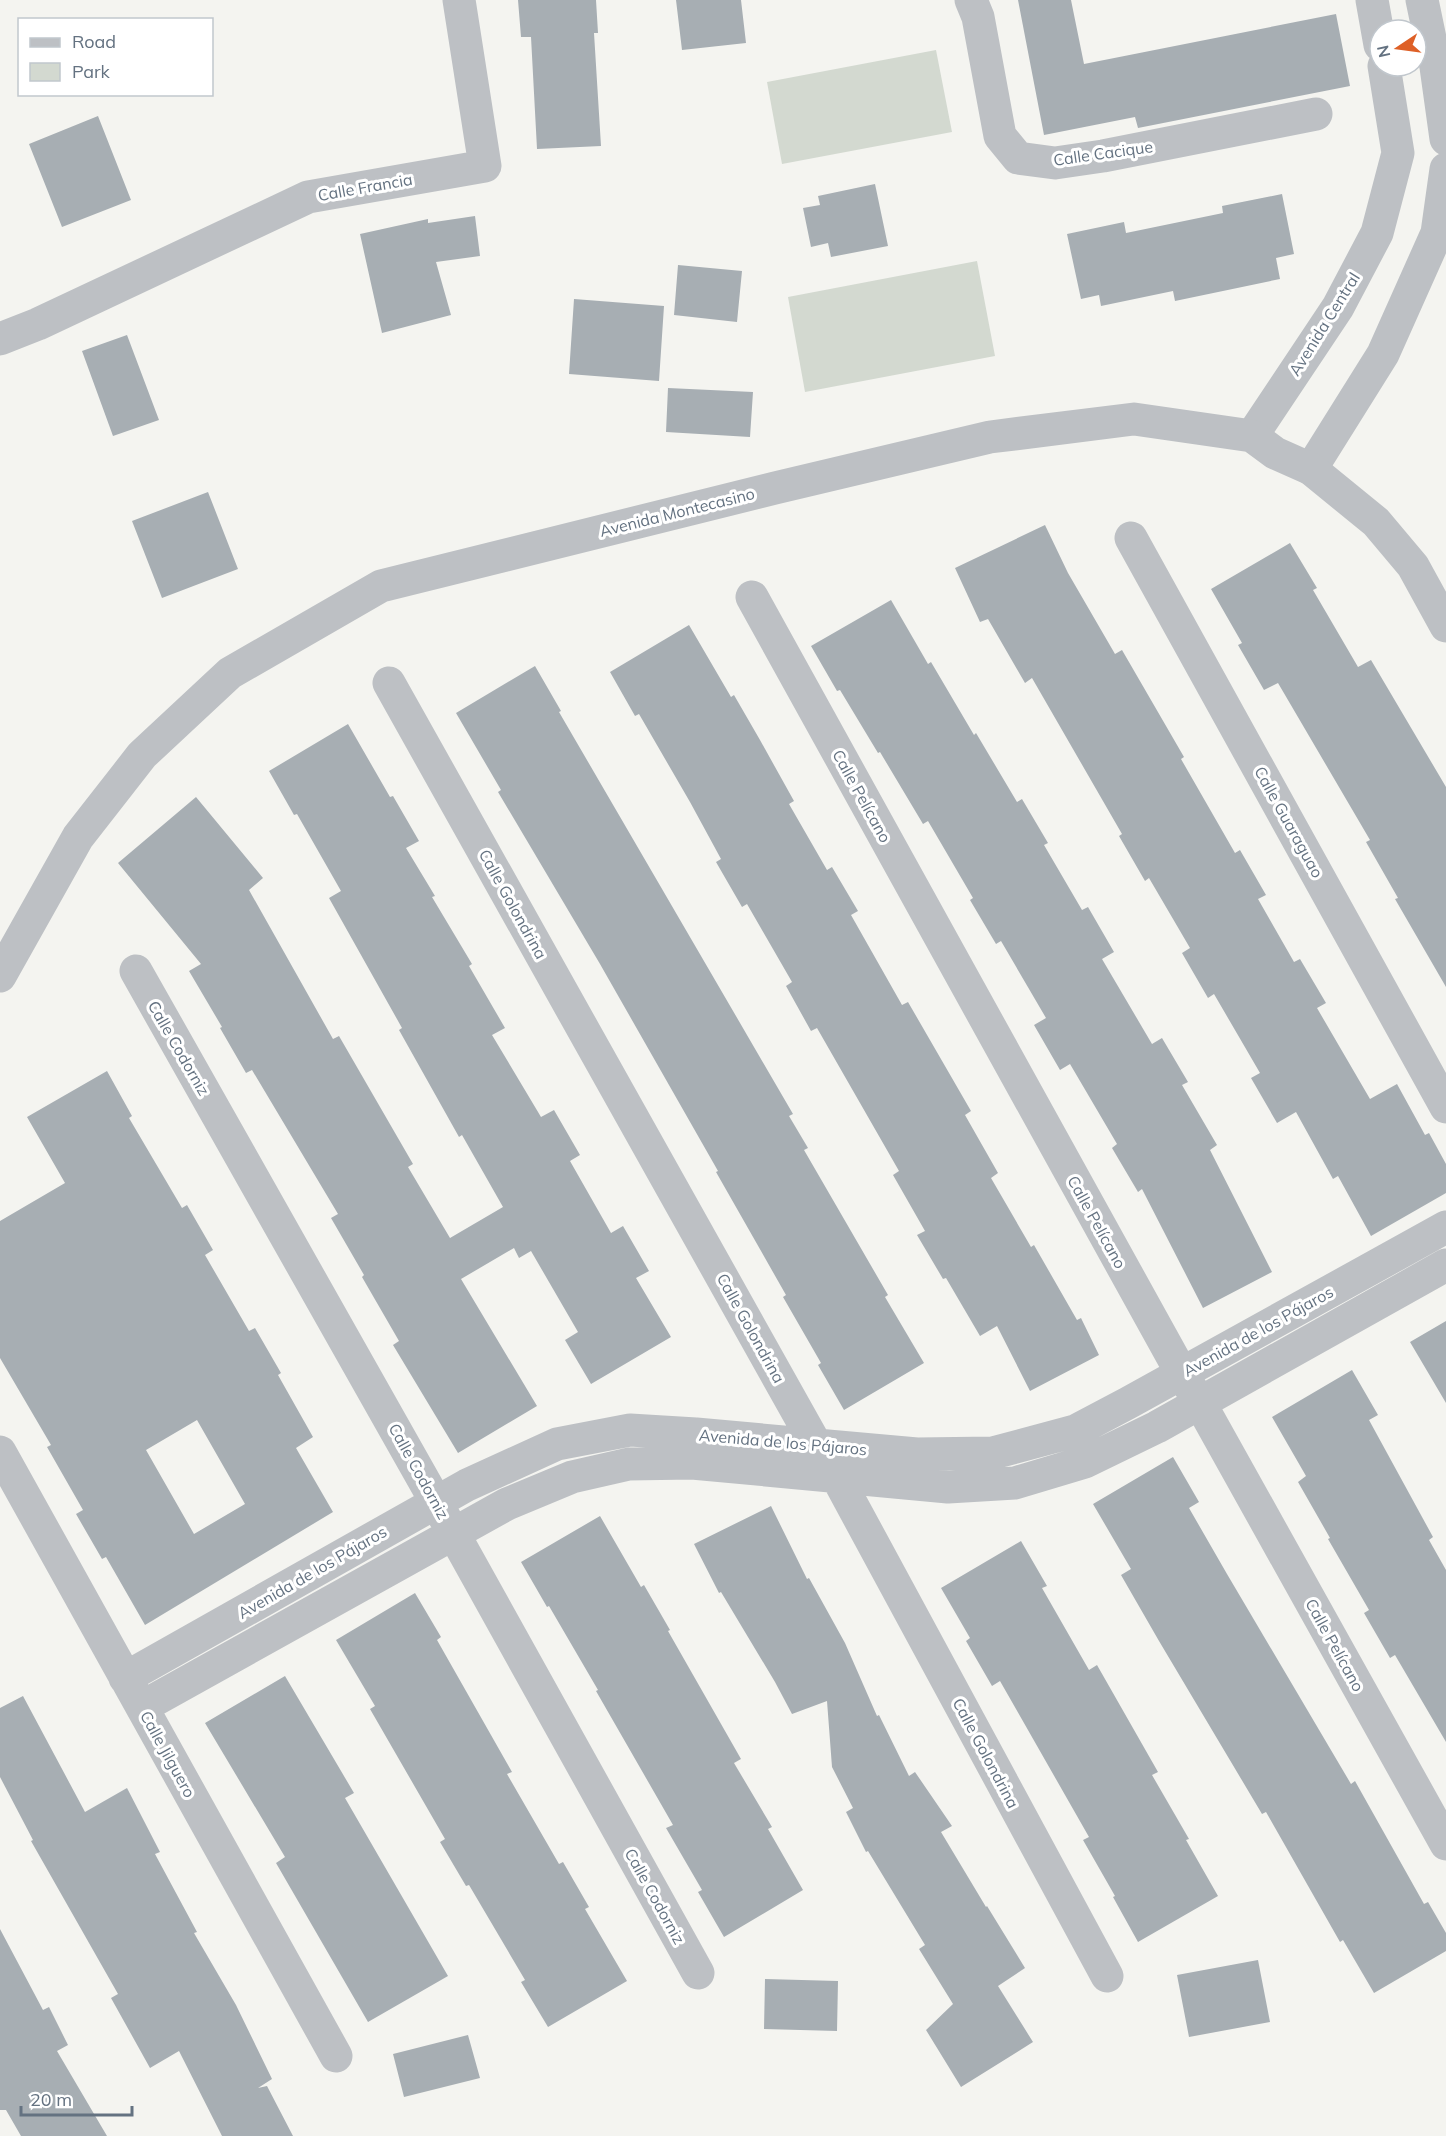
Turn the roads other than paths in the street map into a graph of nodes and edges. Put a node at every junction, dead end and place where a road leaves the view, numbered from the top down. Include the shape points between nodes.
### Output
1 (459, 0) edge
2 (971, 0) edge
3 (1372, 0) edge
4 (1422, 0) edge
5 (1375, 18) edge
6 (1386, 78) edge
7 (1316, 114) dead end
8 (1446, 139) edge
9 (1446, 169) edge
10 (0, 339) edge
11 (1252, 436) junction
12 (1311, 469) junction
13 (1131, 538) dead end
14 (752, 597) dead end
15 (1446, 626) edge
16 (389, 683) dead end
17 (136, 971) dead end
18 (0, 976) edge
19 (1446, 1107) edge
20 (1446, 1227) edge
21 (1446, 1265) edge
22 (1182, 1374) junction
23 (1200, 1403) junction
24 (816, 1445) junction
25 (0, 1452) edge
26 (837, 1477) junction
27 (436, 1502) junction
28 (453, 1533) junction
29 (125, 1678) junction
30 (142, 1707) junction
31 (1446, 1845) edge
32 (698, 1973) dead end
33 (1107, 1976) dead end
34 (336, 2056) dead end

1 - 10 street, Calle Francia via 485,166 308,197
2 - 7 street, Calle Cacique via 978,17 1000,136 1018,158 1054,163 1103,156
3 - 5 street
4 - 8 street
6 - 11 street, Avenida Central via 1398,153 1377,234 1338,307
9 - 12 street via 1437,233 1383,354
11 - 12 street, Avenida Montecasino via 1275,453
11 - 18 street, Avenida Montecasino via 1134,419 990,437 381,586 230,673 142,755 78,837
12 - 15 street, Avenida Montecasino via 1376,522 1413,566
13 - 19 street, Calle Guaraguao
14 - 22 street, Calle Pelícano
16 - 24 street, Calle Golondrina
17 - 27 street, Calle Codorniz
20 - 22 street, Avenida de los Pájaros
21 - 23 street, Avenida de los Pájaros
22 - 23 street, Calle Pelícano
22 - 24 street, Avenida de los Pájaros via 1075,1431 993,1453 917,1454
23 - 26 street, Avenida de los Pájaros via 1085,1462 1015,1483 948,1487
23 - 31 street, Calle Pelícano
24 - 26 street, Calle Golondrina
24 - 27 street, Avenida de los Pájaros via 630,1430 557,1444
25 - 29 street, Calle Jilguero
26 - 28 street, Avenida de los Pájaros via 692,1463 629,1464 573,1477 507,1504
26 - 33 street, Calle Golondrina
27 - 28 street, Calle Codorniz
27 - 29 street, Avenida de los Pájaros
28 - 30 street, Avenida de los Pájaros
28 - 32 street, Calle Codorniz
29 - 30 street, Calle Jilguero
30 - 34 street, Calle Jilguero

